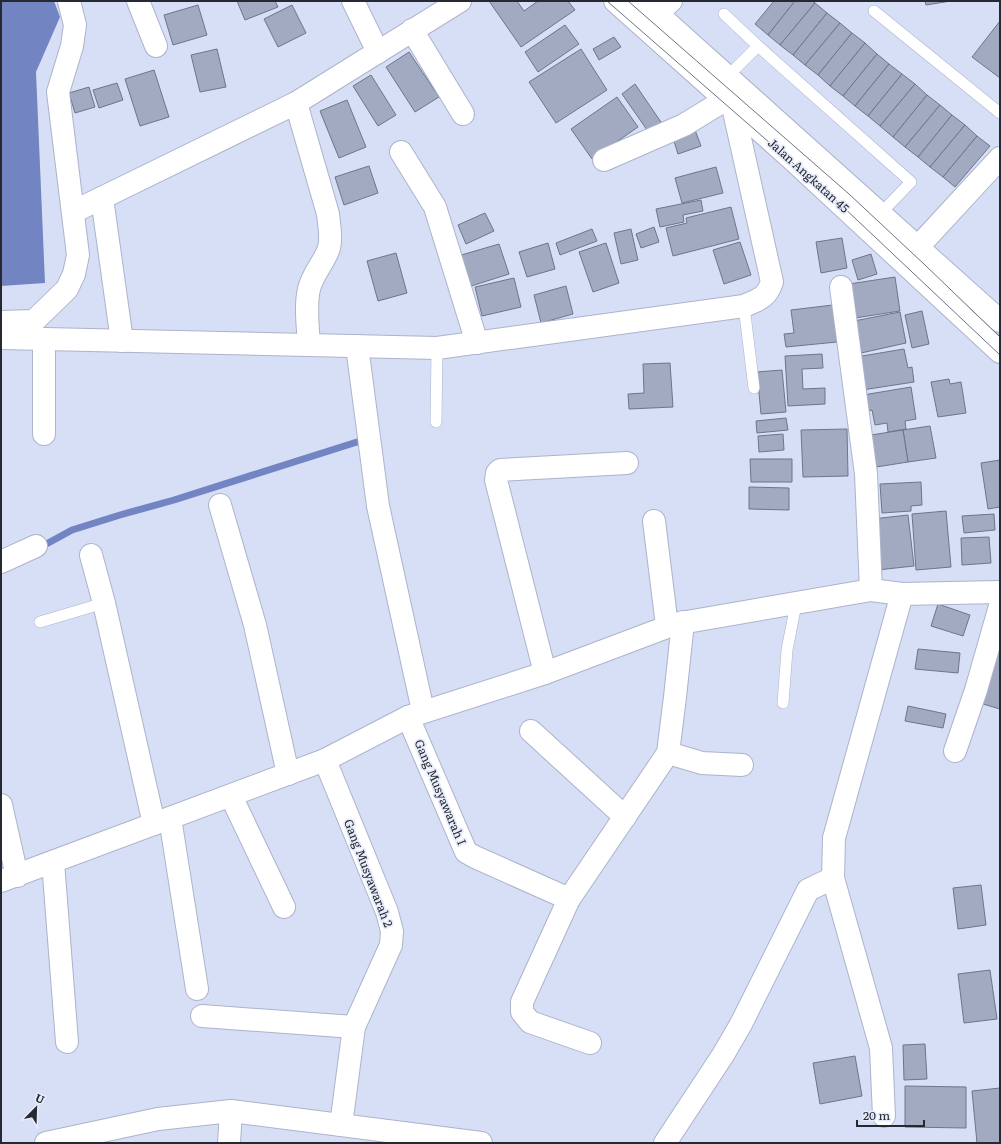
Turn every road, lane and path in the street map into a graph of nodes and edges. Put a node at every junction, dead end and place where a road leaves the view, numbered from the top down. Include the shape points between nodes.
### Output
1 (69, 1) edge
2 (138, 1) edge
3 (353, 1) edge
4 (460, 1) edge
5 (615, 1) edge
6 (657, 5) edge
7 (874, 11) dead end
8 (724, 14) dead end
9 (412, 30) junction
10 (156, 46) dead end
11 (758, 46) junction
12 (378, 52) junction
13 (727, 77) junction
14 (296, 103) junction
15 (729, 103) junction
16 (1000, 113) edge
17 (462, 114) dead end
18 (401, 152) dead end
19 (1000, 158) edge
20 (604, 160) dead end
21 (102, 198) junction
22 (73, 212) junction
23 (880, 214) junction
24 (917, 248) junction
25 (842, 287) dead end
26 (744, 306) junction
27 (1, 322) edge
28 (1000, 322) edge
29 (1, 338) edge
30 (44, 339) junction
31 (122, 340) junction
32 (477, 343) junction
33 (309, 345) junction
34 (357, 346) junction
35 (437, 348) junction
36 (1000, 352) edge
37 (754, 388) dead end
38 (436, 422) dead end
39 (44, 434) dead end
40 (627, 463) dead end
41 (220, 505) dead end
42 (654, 521) dead end
43 (36, 546) dead end
44 (91, 555) dead end
45 (1, 562) edge
46 (871, 590) junction
47 (1000, 592) edge
48 (902, 594) junction
49 (104, 603) junction
50 (796, 604) junction
51 (1000, 606) edge
52 (40, 622) dead end
53 (675, 624) junction
54 (544, 673) junction
55 (783, 703) dead end
56 (415, 714) junction
57 (531, 731) dead end
58 (955, 751) dead end
59 (668, 753) junction
60 (325, 760) junction
61 (742, 765) dead end
62 (288, 774) junction
63 (231, 796) junction
64 (1, 805) edge
65 (625, 817) junction
66 (162, 821) junction
67 (53, 862) junction
68 (9, 878) edge
69 (833, 878) junction
70 (569, 899) junction
71 (284, 907) dead end
72 (197, 989) dead end
73 (202, 1016) dead end
74 (354, 1028) junction
75 (67, 1042) dead end
76 (590, 1043) dead end
77 (232, 1111) junction
78 (884, 1116) dead end
79 (341, 1125) junction
80 (46, 1143) edge
81 (229, 1143) edge
82 (481, 1143) edge
83 (665, 1143) edge

1 - 22 street via 75,25 72,46 58,92
2 - 10 street
3 - 12 street
4 - 9 street
5 - 15 street, Jalan Angkatan 45
6 - 13 street, Jalan Angkatan 45
7 - 16 lane
8 - 11 lane
9 - 12 street
9 - 17 street
11 - 13 lane
11 - 23 lane via 911,182
12 - 14 street
13 - 23 street, Jalan Angkatan 45
14 - 21 street
14 - 33 street via 328,214 330,232 329,246 313,276 309,292
15 - 20 street
15 - 26 street via 772,282 764,297
15 - 36 street, Jalan Angkatan 45
18 - 32 street via 435,207
19 - 24 street
21 - 22 street
21 - 31 street
22 - 27 street via 78,255 74,274 67,289 34,321
23 - 24 street, Jalan Angkatan 45
24 - 28 street, Jalan Angkatan 45
25 - 46 street via 866,474
26 - 32 street
26 - 37 lane
29 - 30 street
30 - 31 street
30 - 39 street
31 - 33 street
32 - 35 street
33 - 34 street
34 - 35 street
34 - 56 street, Gang Musyawarah I via 378,506
35 - 38 lane
40 - 54 street via 500,470 497,473 496,480
41 - 62 street via 255,625
42 - 53 street
43 - 45 street
44 - 49 street
46 - 48 street
46 - 50 street
47 - 48 street
48 - 69 street via 834,838
49 - 52 lane
49 - 66 street
50 - 53 street
50 - 55 lane via 787,650
51 - 58 street
53 - 54 street
53 - 59 street via 675,697
54 - 56 street
56 - 60 street
56 - 70 street, Gang Musyawarah I via 466,852
57 - 65 street
59 - 61 street via 702,763
59 - 65 street
60 - 62 street
60 - 74 street, Gang Musyawarah 2 via 387,912 392,931 391,945
62 - 63 street
63 - 66 street
63 - 71 street
64 - 68 street
65 - 70 street
66 - 67 street
66 - 72 street
67 - 68 street
67 - 75 street
69 - 78 street via 881,1048
69 - 83 street via 808,890 741,1024
70 - 76 street via 522,1002 522,1012 530,1022
73 - 74 street
74 - 79 street, Gang Musyawarah 2
77 - 79 street
77 - 80 street via 158,1119
77 - 81 street
79 - 82 street

